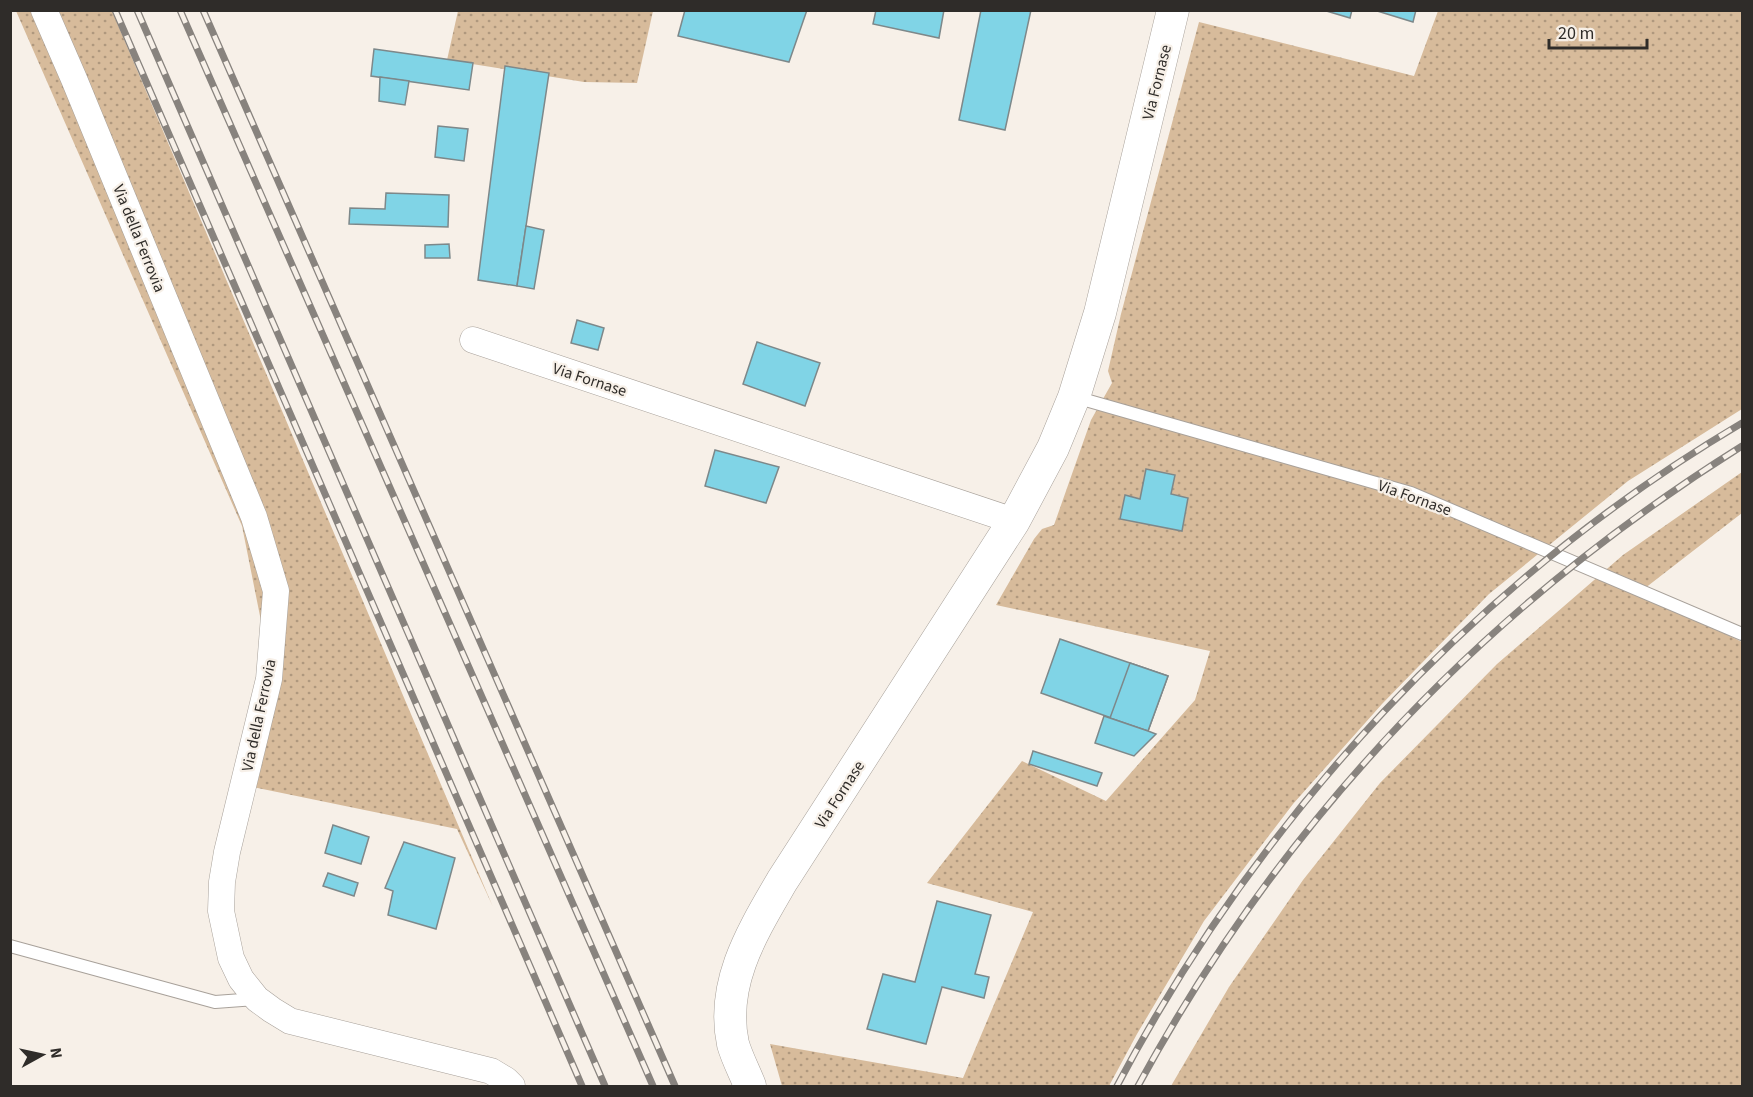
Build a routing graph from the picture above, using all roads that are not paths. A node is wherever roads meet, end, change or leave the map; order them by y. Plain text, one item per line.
1 (44, 10) edge
2 (1173, 10) edge
3 (473, 340) dead end
4 (1074, 397) junction
5 (1014, 520) junction
6 (1743, 634) edge
7 (10, 946) edge
8 (257, 999) junction
9 (512, 1086) edge
10 (750, 1086) edge

1 - 8 street, Via della Ferrovia
2 - 4 street, Via Fornase
3 - 5 street, Via Fornase
4 - 5 street, Via Fornase
4 - 6 lane, Via Fornase
5 - 10 street, Via Fornase
7 - 8 lane
8 - 9 street, Via della Ferrovia

